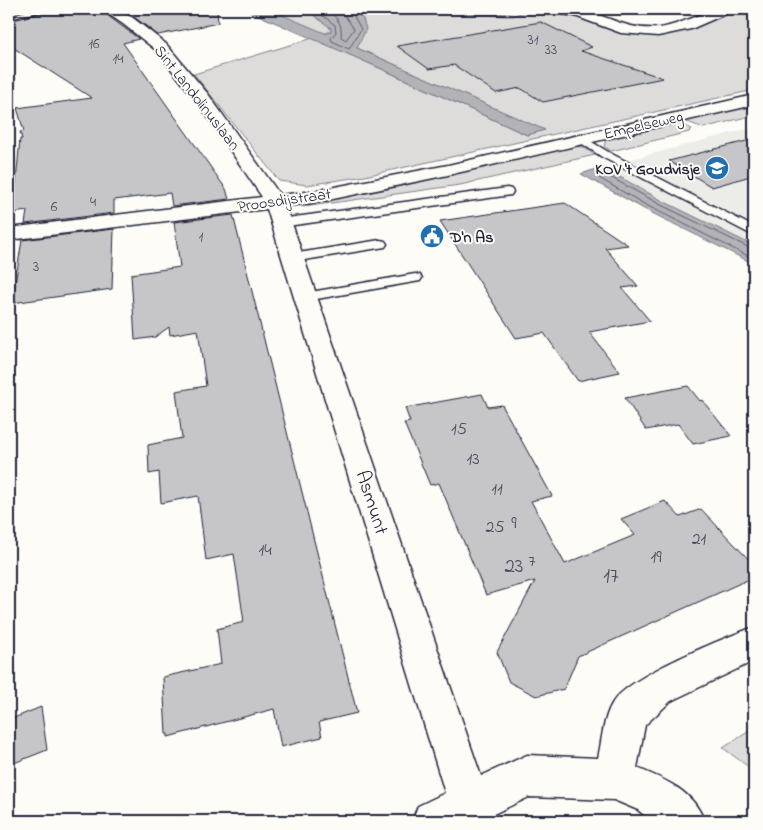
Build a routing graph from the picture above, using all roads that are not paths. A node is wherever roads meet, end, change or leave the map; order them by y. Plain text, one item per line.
1 (46, 9) edge
2 (107, 9) edge
3 (553, 9) edge
4 (726, 9) edge
5 (9, 17) edge
6 (754, 98) edge
7 (582, 139) junction
8 (555, 145) joint
9 (507, 192) dead end
10 (277, 212) junction
11 (754, 232) edge
12 (9, 234) edge
13 (380, 244) dead end
14 (292, 258) junction
15 (416, 278) dead end
16 (305, 297) junction
17 (754, 643) edge
18 (614, 780) junction
19 (469, 803) junction
20 (433, 821) edge
21 (683, 821) edge

1 - 5 lane
2 - 10 street, Sint Landolinuslaan
3 - 4 street
6 - 7 street, Empelseweg
7 - 8 street, Empelseweg
7 - 11 lane
8 - 10 street, Proosdijstraat
9 - 10 lane
10 - 12 street, Proosdijstraat
10 - 14 street, Asmunt
13 - 14 lane
14 - 16 street, Asmunt
15 - 16 lane
16 - 19 street, Asmunt
17 - 18 street
18 - 19 street
18 - 21 street
19 - 20 street

